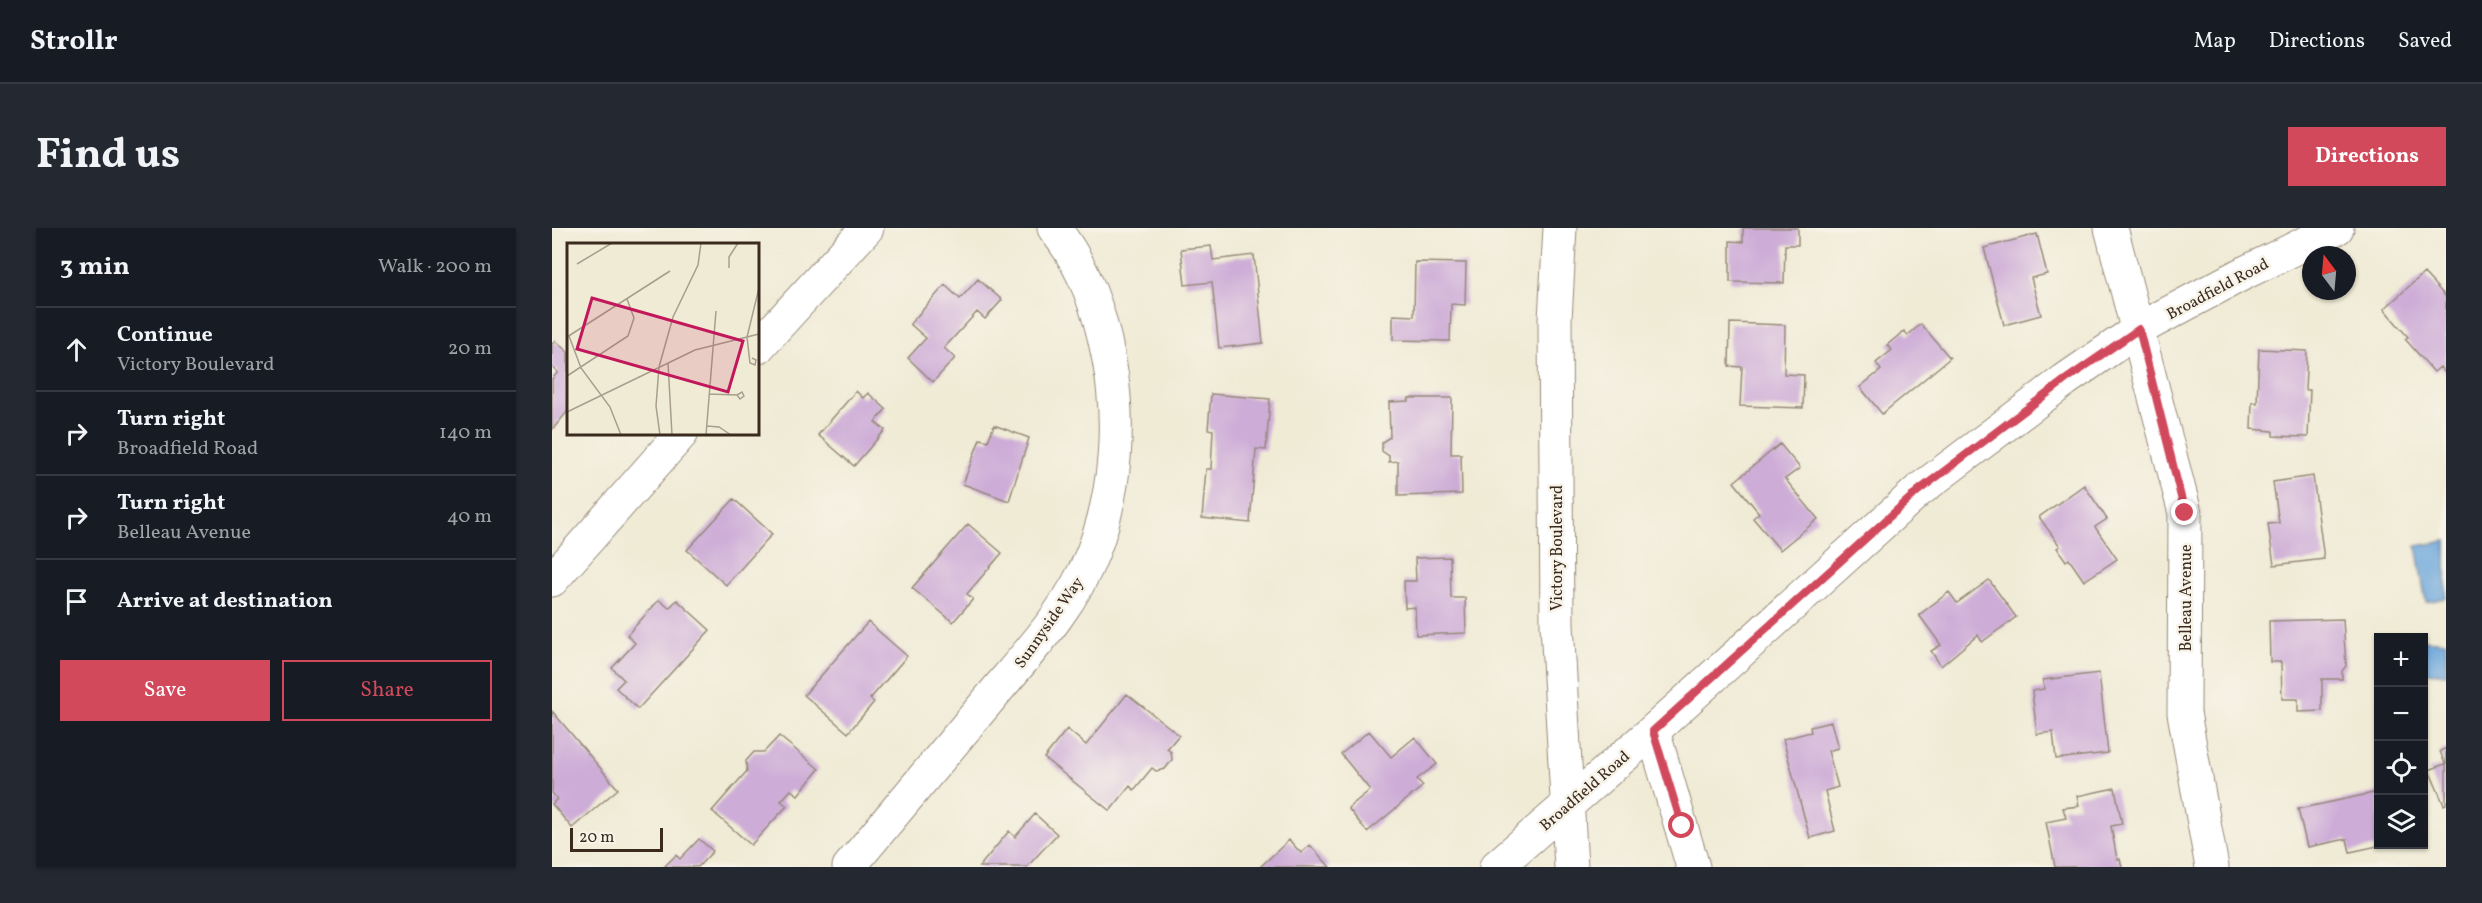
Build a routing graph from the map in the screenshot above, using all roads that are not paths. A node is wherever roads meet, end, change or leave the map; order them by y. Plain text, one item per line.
1 (867, 228) edge
2 (1054, 228) edge
3 (1560, 228) edge
4 (2111, 228) edge
5 (2337, 228) edge
6 (2139, 329) junction
7 (759, 346) edge
8 (680, 435) edge
9 (552, 580) edge
10 (1653, 731) junction
11 (1565, 806) junction
12 (849, 867) edge
13 (1496, 867) edge
14 (1571, 867) edge
15 (1693, 867) edge
16 (2212, 867) edge

1 - 7 street
2 - 12 street, Sunnyside Way
3 - 11 street, Victory Boulevard
4 - 6 street, Belleau Avenue
5 - 6 street, Broadfield Road
6 - 10 street, Broadfield Road
6 - 16 street, Belleau Avenue
8 - 9 street
10 - 11 street, Broadfield Road
10 - 15 street
11 - 13 street, Broadfield Road
11 - 14 street, Victory Boulevard

